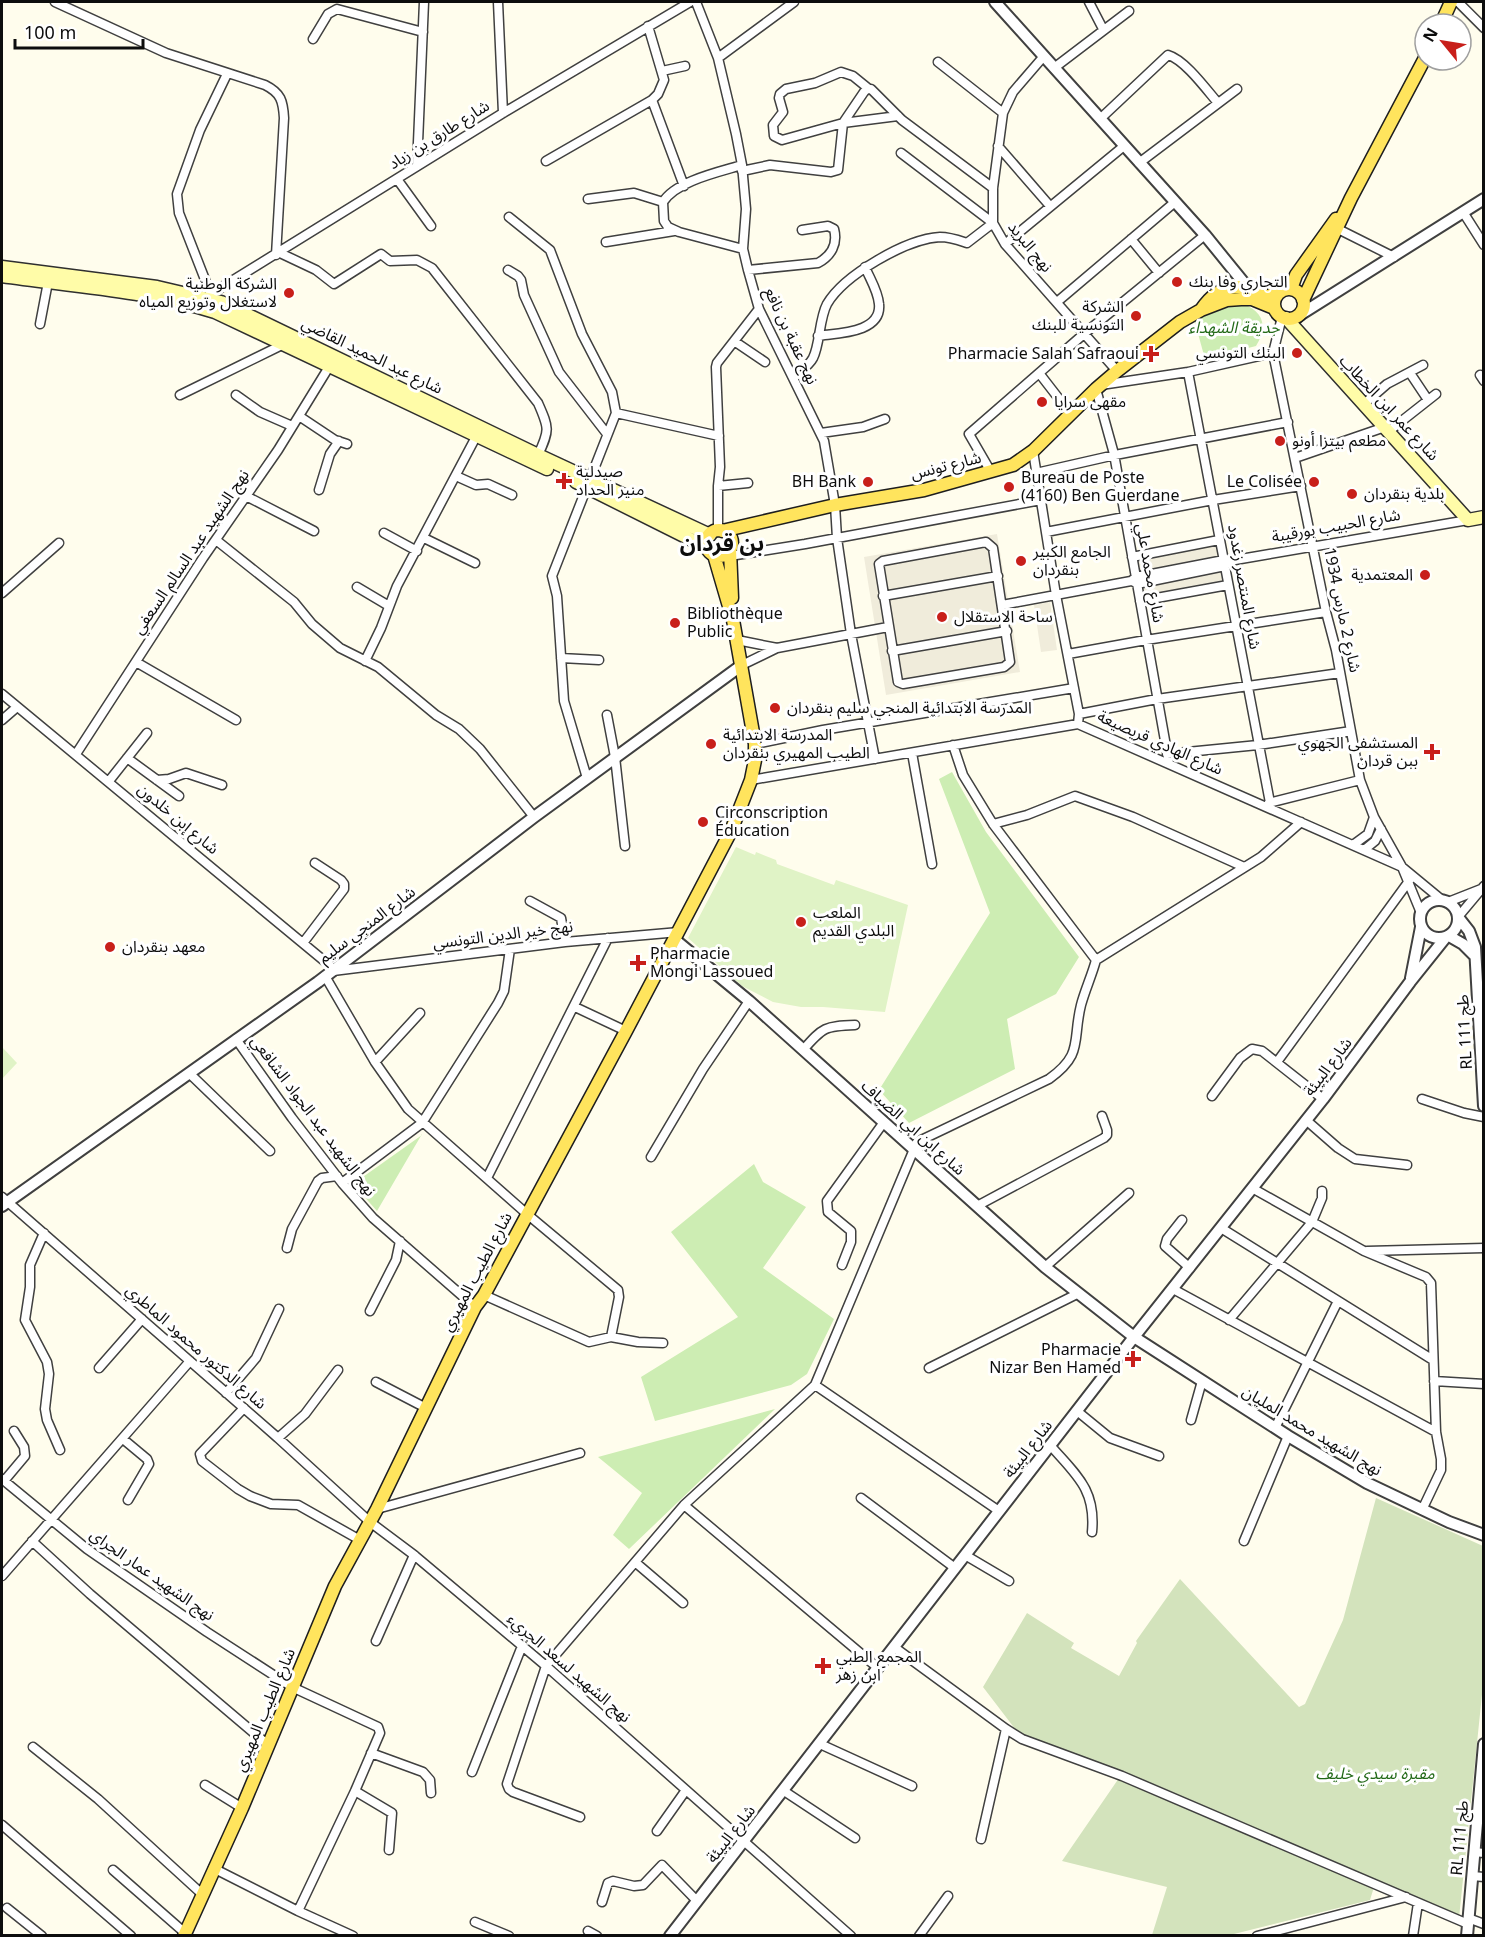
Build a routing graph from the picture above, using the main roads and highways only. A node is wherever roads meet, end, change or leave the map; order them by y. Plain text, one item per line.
1 (1418, 72) edge
2 (1351, 198) junction
3 (2, 267) edge
4 (2, 276) edge
5 (1291, 289) junction
6 (206, 300) junction
7 (1303, 300) junction
8 (1201, 310) junction
9 (1283, 311) junction
10 (332, 361) junction
11 (479, 431) junction
12 (588, 483) junction
13 (1484, 517) edge
14 (1468, 520) joint
15 (723, 540) junction
16 (711, 552) junction
17 (733, 620) junction
18 (184, 1934) edge

1 - 2 main road
2 - 5 main road
2 - 7 main road
3 - 6 main road, شارع عبد الحميد القاضي
4 - 6 main road, شارع عبد الحميد القاضي
5 - 7 main road
5 - 9 main road
6 - 10 main road, شارع عبد الحميد القاضي
6 - 10 main road, شارع عبد الحميد القاضي
7 - 9 main road
8 - 9 main road
8 - 9 main road
8 - 15 main road, شارع تونس
9 - 14 main road, شارع عمر ابن الخطاب
10 - 11 main road, شارع عبد الحميد القاضي
11 - 12 main road, شارع عبد الحميد القاضي
11 - 12 main road, شارع عبد الحميد القاضي
12 - 15 main road, شارع عبد الحميد القاضي
12 - 16 main road, شارع عبد الحميد القاضي
13 - 14 main road, شارع الحبيب بورقيبة
15 - 16 main road
15 - 16 main road, شارع تونس
15 - 17 main road
16 - 17 main road
17 - 18 main road, شارع الطيب المهيري

